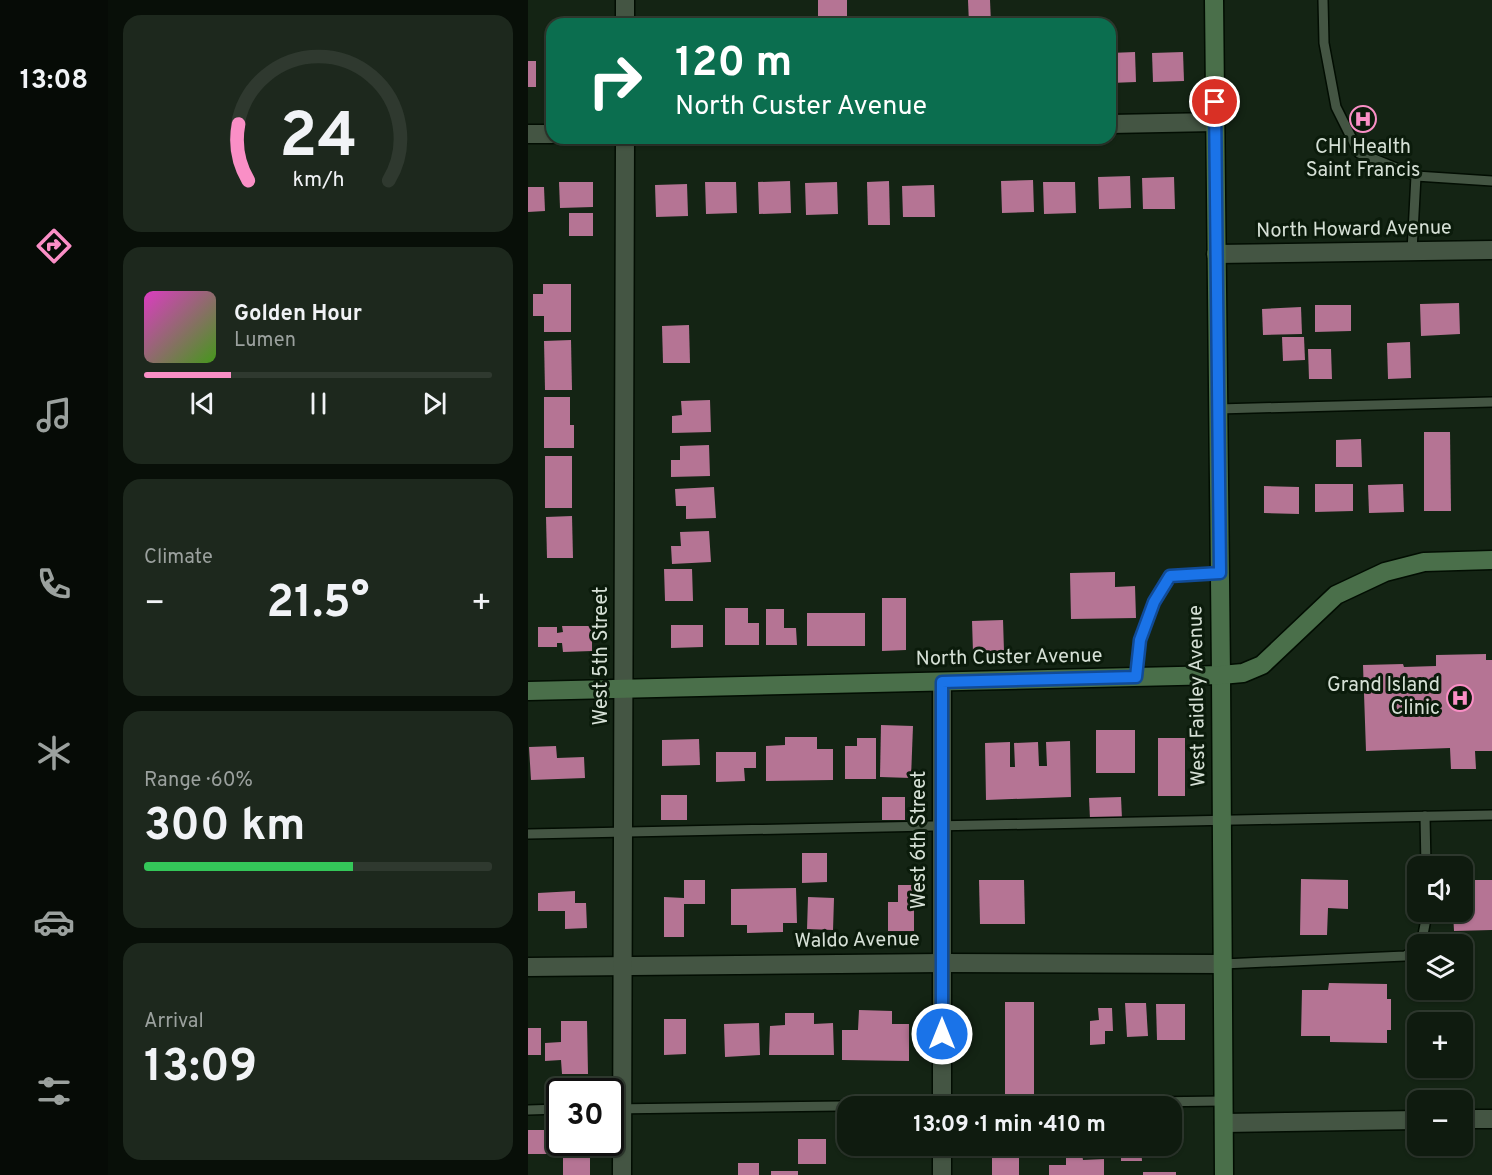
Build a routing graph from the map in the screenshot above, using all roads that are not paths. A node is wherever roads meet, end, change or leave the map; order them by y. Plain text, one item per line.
1 (625, 0) edge
2 (1214, 0) edge
3 (1323, 0) edge
4 (625, 18) edge
5 (1215, 122) junction
6 (1116, 124) edge
7 (528, 134) edge
8 (546, 134) edge
9 (625, 144) edge
10 (1416, 176) junction
11 (1492, 181) edge
12 (1492, 250) edge
13 (1412, 251) junction
14 (1216, 254) junction
15 (1492, 402) edge
16 (1218, 408) junction
17 (1492, 560) edge
18 (1220, 573) junction
19 (1221, 675) junction
20 (1136, 677) junction
21 (942, 682) junction
22 (624, 688) junction
23 (528, 691) edge
24 (1492, 815) edge
25 (1425, 816) junction
26 (1222, 820) junction
27 (942, 826) junction
28 (624, 832) junction
29 (528, 834) edge
30 (1426, 856) edge
31 (1407, 955) edge
32 (942, 963) junction
33 (1223, 964) junction
34 (623, 966) junction
35 (528, 967) edge
36 (618, 1078) edge
37 (942, 1096) edge
38 (1224, 1101) junction
39 (1182, 1102) edge
40 (837, 1107) edge
41 (546, 1109) edge
42 (624, 1109) edge
43 (528, 1110) edge
44 (1473, 1119) edge
45 (1492, 1119) edge
46 (1407, 1120) edge
47 (1224, 1123) junction
48 (621, 1156) edge
49 (942, 1156) edge
50 (622, 1175) edge
51 (942, 1175) edge
52 (1224, 1175) edge

1 - 4 street
2 - 5 street, West Faidley Avenue
3 - 10 lane
5 - 6 street
5 - 14 street, West Faidley Avenue
7 - 8 street
9 - 22 street, West 5th Street
10 - 11 lane
10 - 13 lane
12 - 13 street, North Howard Avenue
13 - 14 street, North Howard Avenue
14 - 16 street, West Faidley Avenue
15 - 16 lane
16 - 18 street, West Faidley Avenue
17 - 19 street, North Custer Avenue
18 - 19 street, West Faidley Avenue
18 - 20 lane
19 - 20 street, North Custer Avenue
19 - 26 street, West Faidley Avenue
20 - 21 street, North Custer Avenue
21 - 22 street, North Custer Avenue
21 - 27 street, West 6th Street
22 - 23 street, North Custer Avenue
22 - 28 street, West 5th Street
24 - 25 lane
25 - 26 lane
25 - 30 lane
26 - 27 lane
26 - 33 street, West Faidley Avenue
27 - 28 lane
27 - 32 street, West 6th Street
28 - 29 lane
28 - 34 street, West 5th Street
31 - 33 lane
32 - 33 street, Waldo Avenue
32 - 34 street, Waldo Avenue
32 - 37 street, West 6th Street
33 - 38 street, West Faidley Avenue
34 - 35 street, Waldo Avenue
34 - 36 street, West 5th Street
38 - 39 lane
38 - 47 street, West Faidley Avenue
40 - 42 lane
41 - 43 lane
44 - 45 street
46 - 47 street
47 - 52 street, West Faidley Avenue
48 - 50 street, West 5th Street
49 - 51 street

